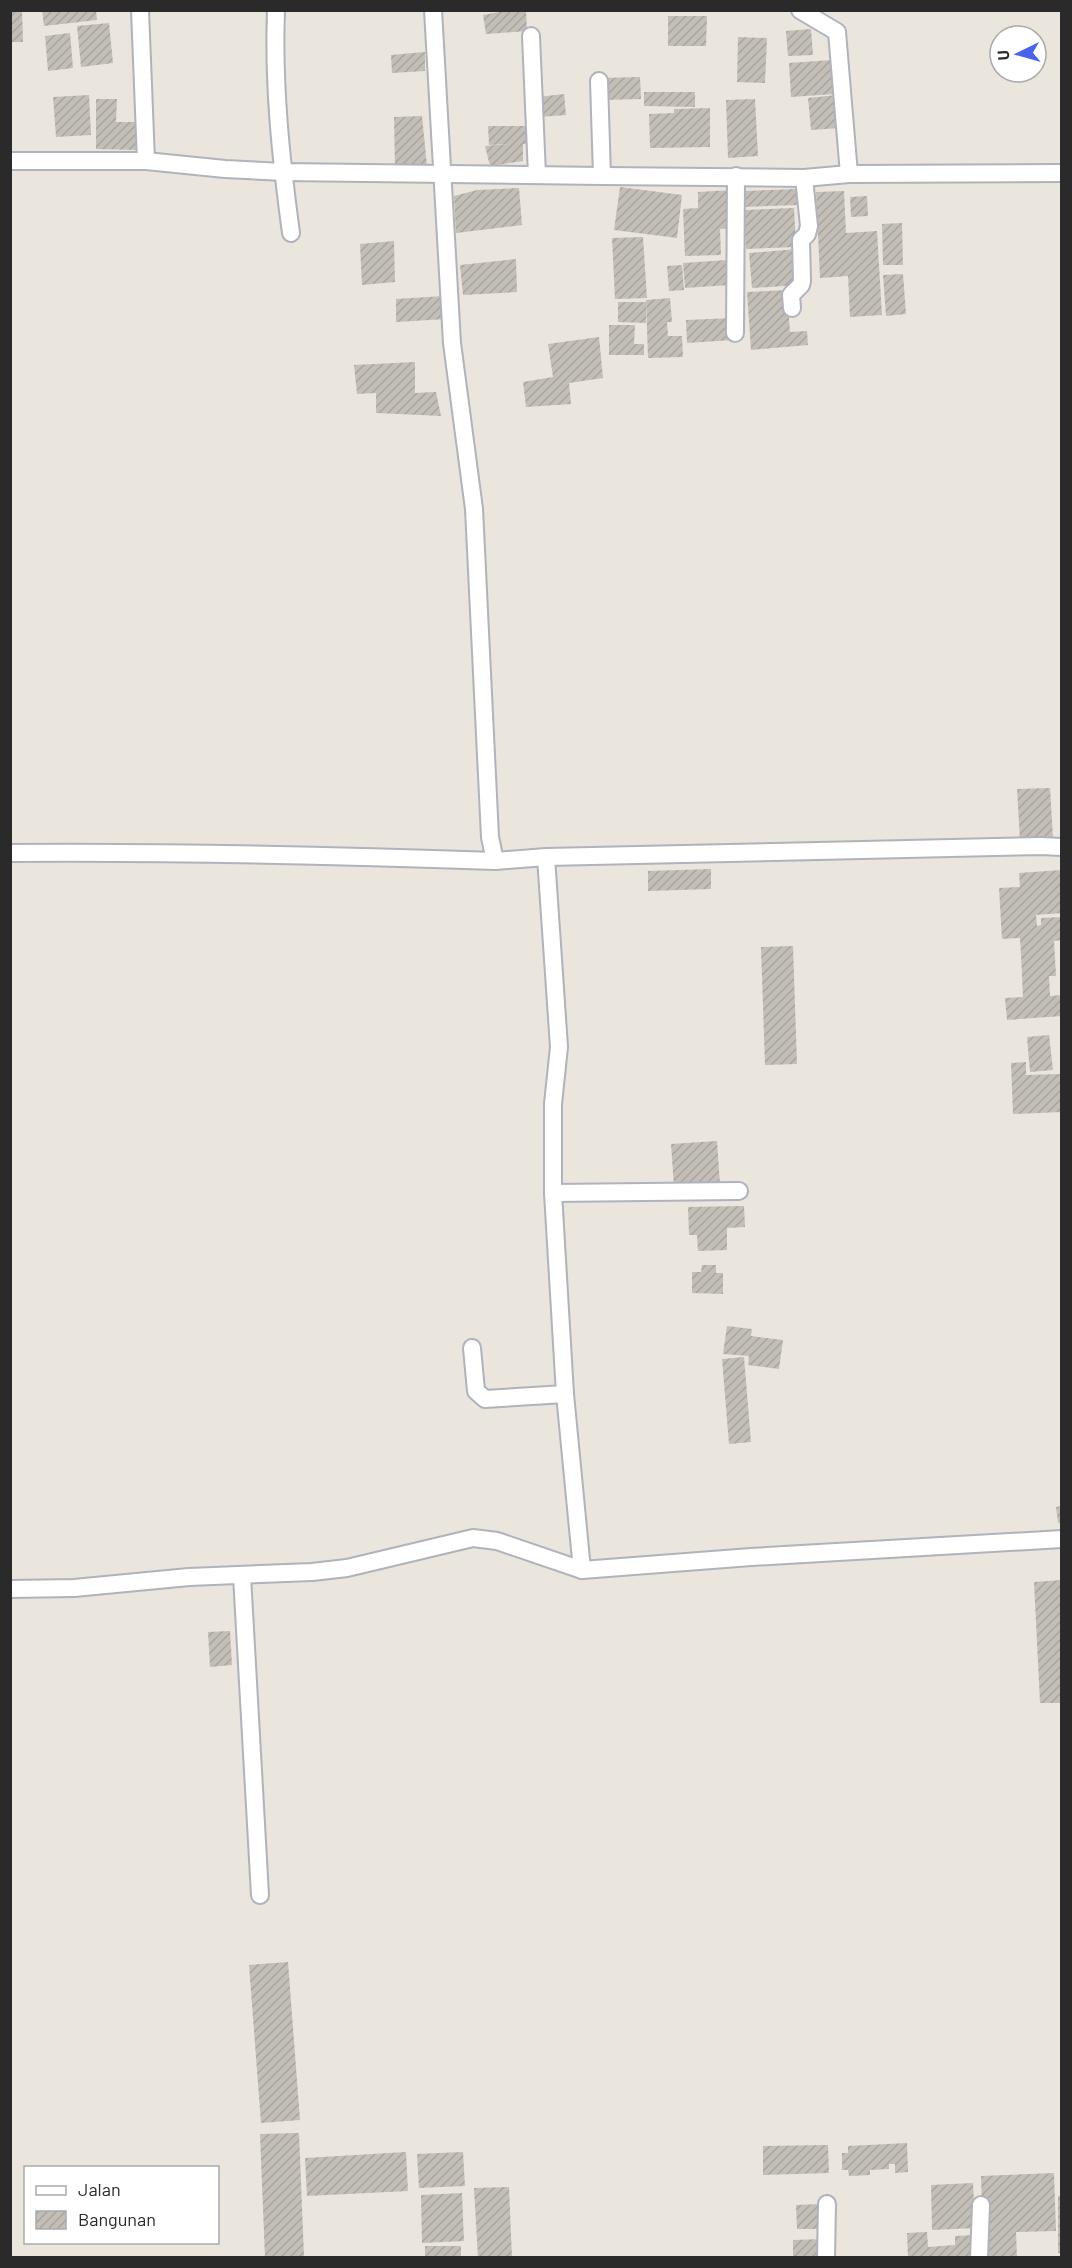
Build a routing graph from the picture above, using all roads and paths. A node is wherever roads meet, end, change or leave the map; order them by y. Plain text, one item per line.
1 (140, 10) edge
2 (276, 10) edge
3 (433, 10) edge
4 (800, 10) edge
5 (531, 36) dead end
6 (599, 81) dead end
7 (10, 161) edge
8 (146, 161) junction
9 (283, 172) junction
10 (443, 173) junction
11 (1062, 173) edge
12 (849, 174) junction
13 (537, 175) junction
14 (602, 176) junction
15 (736, 176) junction
16 (804, 178) junction
17 (291, 233) dead end
18 (792, 308) dead end
19 (735, 333) dead end
20 (1062, 847) edge
21 (10, 853) edge
22 (546, 857) junction
23 (495, 861) junction
24 (739, 1191) dead end
25 (553, 1194) junction
26 (472, 1348) dead end
27 (565, 1394) junction
28 (1062, 1539) edge
29 (582, 1570) junction
30 (242, 1576) junction
31 (10, 1589) edge
32 (260, 1895) dead end
33 (827, 2204) dead end
34 (981, 2205) dead end
35 (826, 2258) edge
36 (979, 2258) edge

1 - 8 street
2 - 9 street
3 - 10 street
4 - 12 street
5 - 13 street
6 - 14 street
7 - 8 street
8 - 9 street
9 - 10 street
9 - 17 street
10 - 13 street
10 - 23 street
11 - 12 street
12 - 16 street
13 - 14 street
14 - 15 street
15 - 16 street
15 - 19 street
16 - 18 street
20 - 22 street
21 - 23 street
22 - 23 street
22 - 25 street
24 - 25 street
25 - 27 street
26 - 27 street
27 - 29 street
28 - 29 street
29 - 30 street
30 - 31 street
30 - 32 street
33 - 35 street
34 - 36 street

